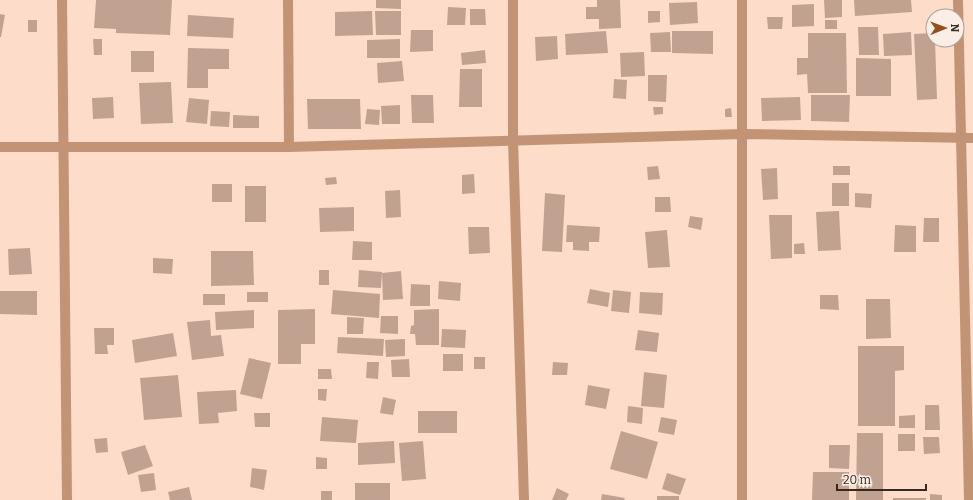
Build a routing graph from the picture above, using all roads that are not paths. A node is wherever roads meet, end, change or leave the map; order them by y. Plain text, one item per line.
1 (62, 0) edge
2 (288, 0) edge
3 (513, 0) edge
4 (742, 0) edge
5 (958, 0) edge
6 (743, 134) junction
7 (973, 138) edge
8 (961, 139) junction
9 (513, 140) junction
10 (64, 146) junction
11 (0, 147) edge
12 (289, 147) junction
13 (67, 500) edge
14 (524, 500) edge
15 (742, 500) edge
16 (969, 500) edge

1 - 10 street
2 - 12 street
3 - 9 street
4 - 6 street
5 - 8 street
6 - 8 street
6 - 9 street
6 - 15 street
7 - 8 street
8 - 16 street
9 - 12 street
9 - 14 street
10 - 11 street
10 - 12 street
10 - 13 street

